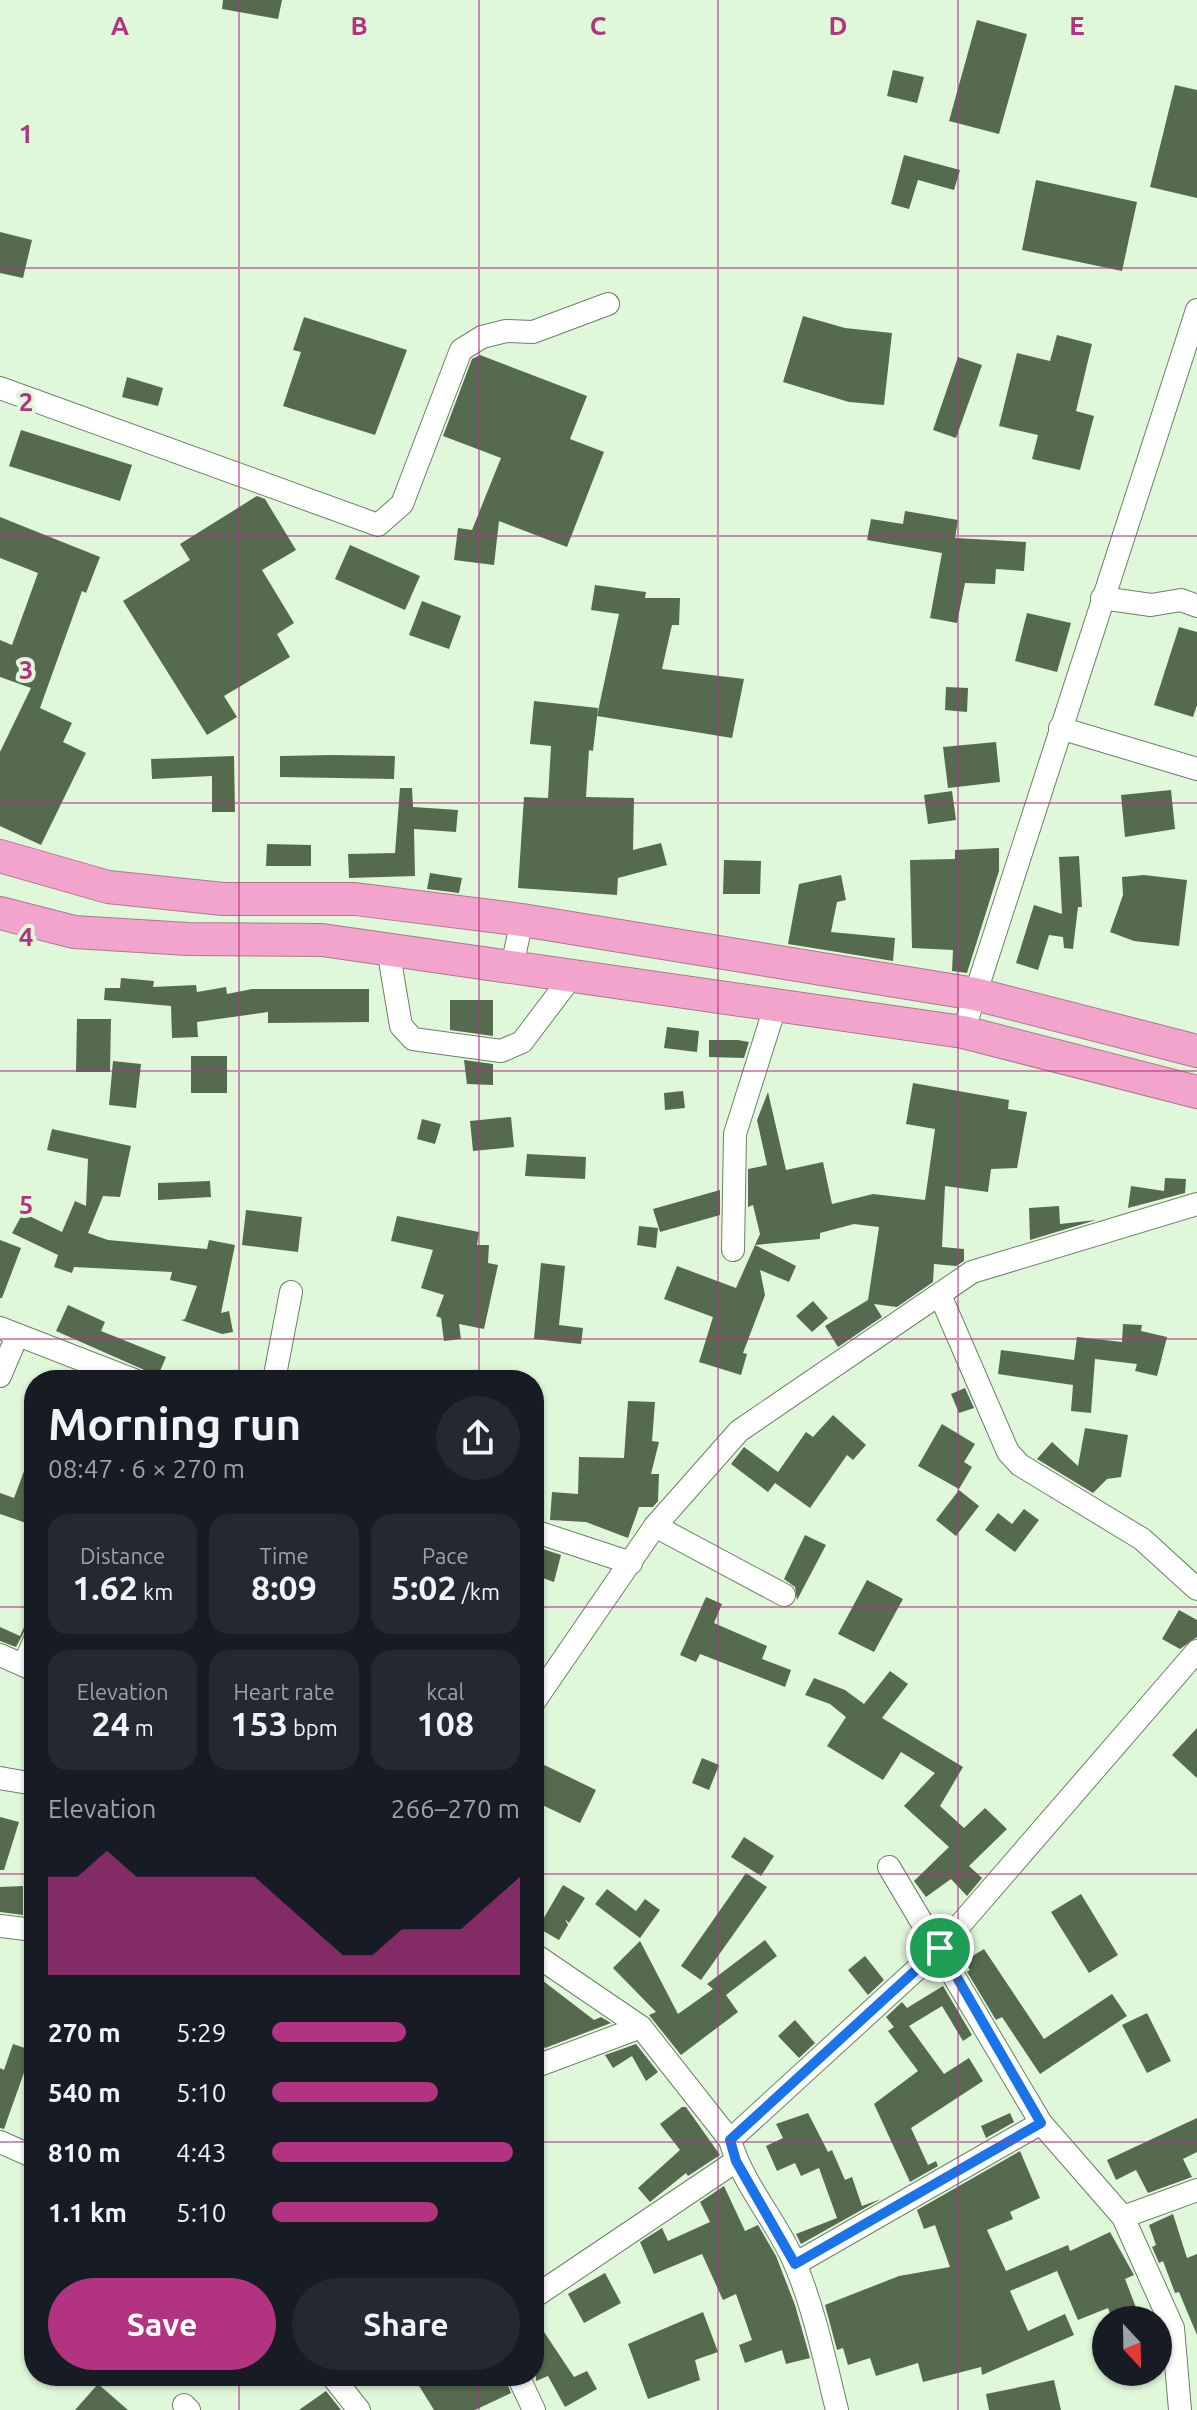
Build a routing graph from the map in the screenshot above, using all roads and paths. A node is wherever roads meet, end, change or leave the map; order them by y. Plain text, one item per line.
1 (608, 304) dead end
2 (1195, 321) edge
3 (0, 388) edge
4 (1102, 598) junction
5 (1197, 606) edge
6 (1060, 728) junction
7 (1197, 769) edge
8 (0, 856) edge
9 (0, 913) edge
10 (522, 920) junction
11 (388, 949) junction
12 (512, 966) junction
13 (572, 976) junction
14 (975, 994) junction
15 (775, 1007) junction
16 (963, 1032) junction
17 (1197, 1051) edge
18 (1197, 1092) edge
19 (1197, 1204) edge
20 (733, 1250) dead end
21 (291, 1292) dead end
22 (940, 1295) junction
23 (9, 1332) edge
24 (108, 1370) edge
25 (276, 1370) edge
26 (0, 1376) edge
27 (655, 1526) junction
28 (544, 1534) edge
29 (631, 1563) junction
30 (1197, 1589) edge
31 (784, 1595) dead end
32 (1197, 1651) edge
33 (0, 1655) edge
34 (24, 1666) edge
35 (544, 1688) edge
36 (0, 1778) edge
37 (24, 1782) edge
38 (889, 1867) dead end
39 (0, 1926) edge
40 (24, 1929) edge
41 (940, 1948) junction
42 (544, 1961) edge
43 (641, 2027) junction
44 (544, 2063) edge
45 (1041, 2123) junction
46 (0, 2142) edge
47 (733, 2150) junction
48 (24, 2153) edge
49 (1197, 2190) edge
50 (1123, 2217) junction
51 (795, 2264) junction
52 (544, 2290) edge
53 (340, 2386) edge
54 (523, 2386) edge
55 (359, 2410) edge
56 (534, 2410) edge
57 (837, 2410) edge
58 (1180, 2410) edge

1 - 3 street
2 - 4 street
4 - 5 street
4 - 6 street
6 - 7 street
6 - 14 street
8 - 10 highway
9 - 11 highway
10 - 12 street
10 - 14 highway
11 - 12 highway
11 - 13 street
12 - 13 highway
13 - 15 highway
14 - 16 street
14 - 17 highway
15 - 16 highway
15 - 20 street
16 - 18 highway
19 - 22 street
21 - 25 street
22 - 27 street
22 - 30 street
23 - 24 street
23 - 26 street
27 - 29 street
27 - 31 street
28 - 29 street
29 - 35 street
32 - 41 street
33 - 34 street
36 - 37 street
38 - 41 street
39 - 40 street
41 - 45 street
41 - 47 street
42 - 43 street
43 - 44 street
43 - 47 street
45 - 50 street
45 - 51 street
46 - 48 street
47 - 51 street
47 - 52 street
49 - 50 street
50 - 58 street
51 - 57 street
53 - 55 street
54 - 56 street

